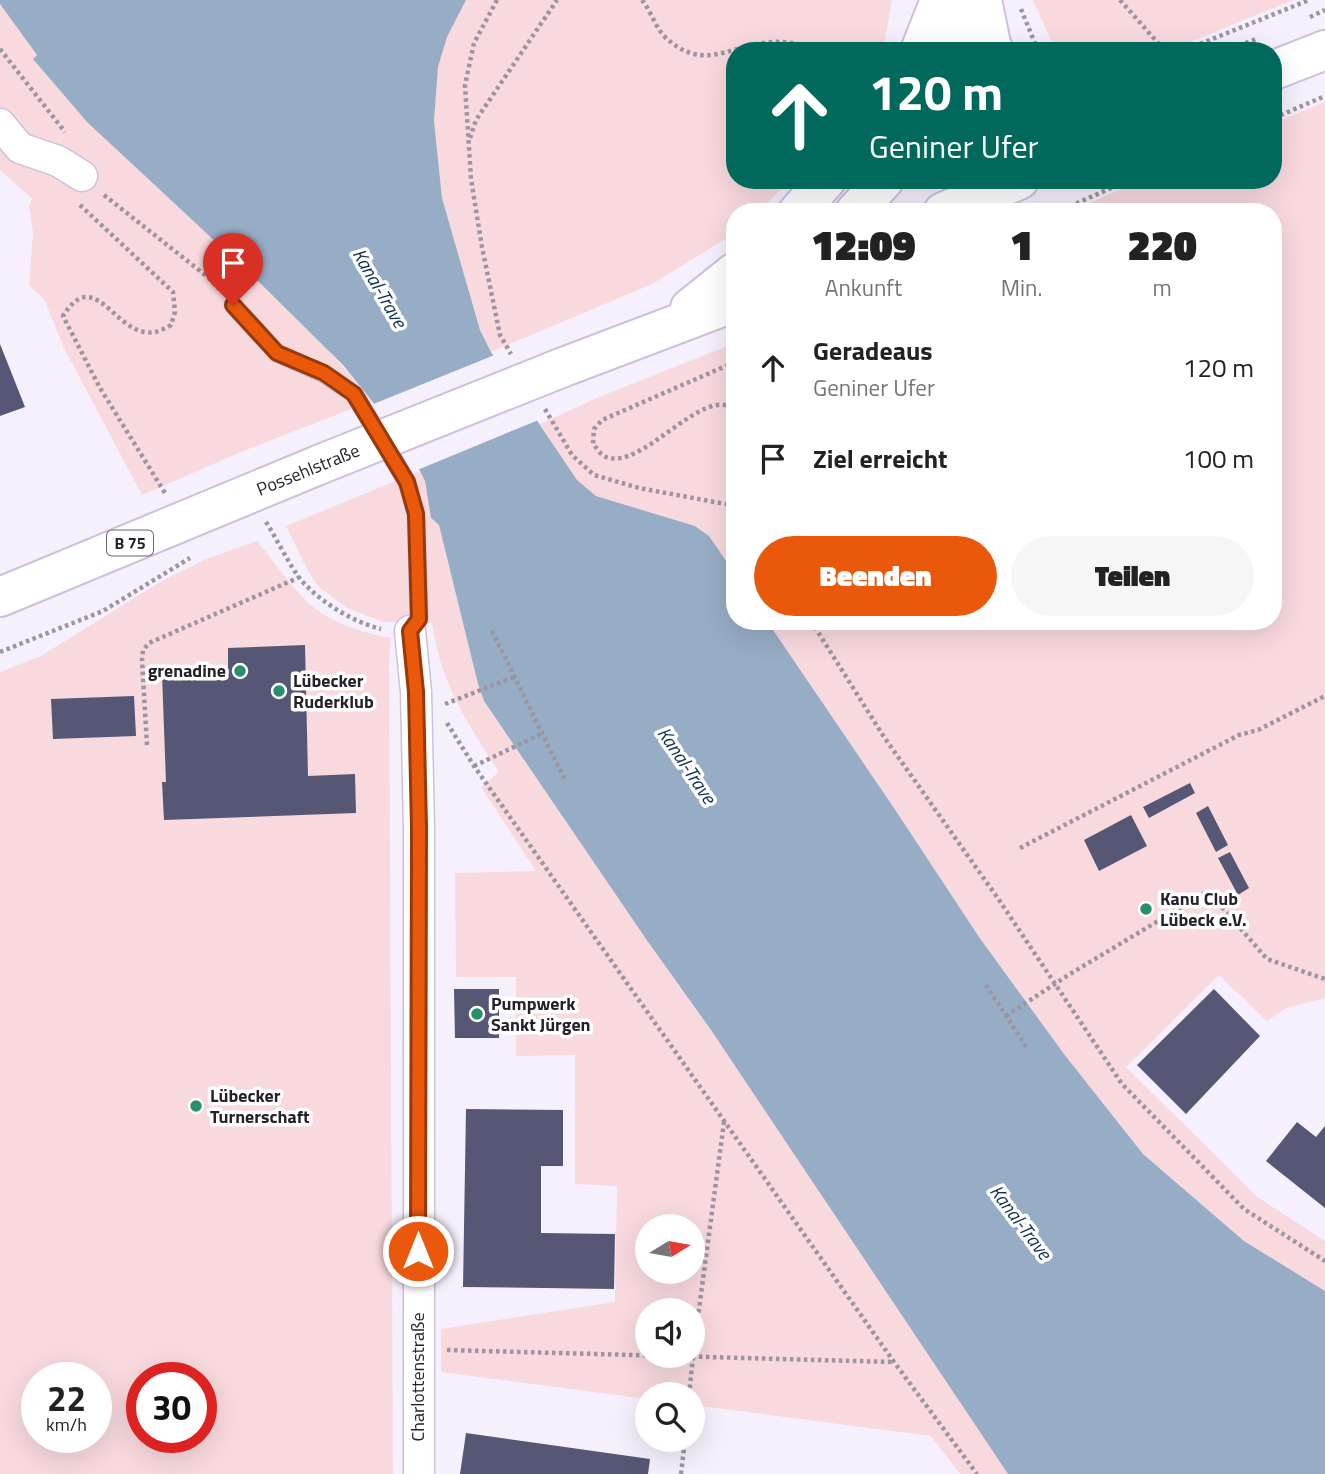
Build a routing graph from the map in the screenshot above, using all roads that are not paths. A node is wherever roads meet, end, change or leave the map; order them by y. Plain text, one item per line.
1 (940, 0) edge
2 (976, 0) edge
3 (982, 0) edge
4 (924, 42) edge
5 (964, 42) edge
6 (991, 42) edge
7 (1325, 50) edge
8 (1282, 68) edge
9 (0, 124) edge
10 (83, 187) road end
11 (818, 189) edge
12 (876, 189) edge
13 (998, 189) edge
14 (806, 203) edge
15 (863, 203) edge
16 (964, 203) edge
17 (726, 279) edge
18 (233, 305) dead end
19 (726, 305) edge
20 (664, 328) junction
21 (0, 597) edge
22 (410, 631) joint
23 (419, 1474) edge

1 - 4 main road
2 - 5 main road
3 - 6 main road
7 - 8 main road
9 - 10 street
11 - 14 main road
12 - 15 main road
13 - 16 main road
17 - 20 main road, B 75
18 - 22 lane
19 - 20 main road, Possehlstraße / B 75
20 - 21 main road, Possehlstraße / B 75, bridge
22 - 23 street, Charlottenstraße

